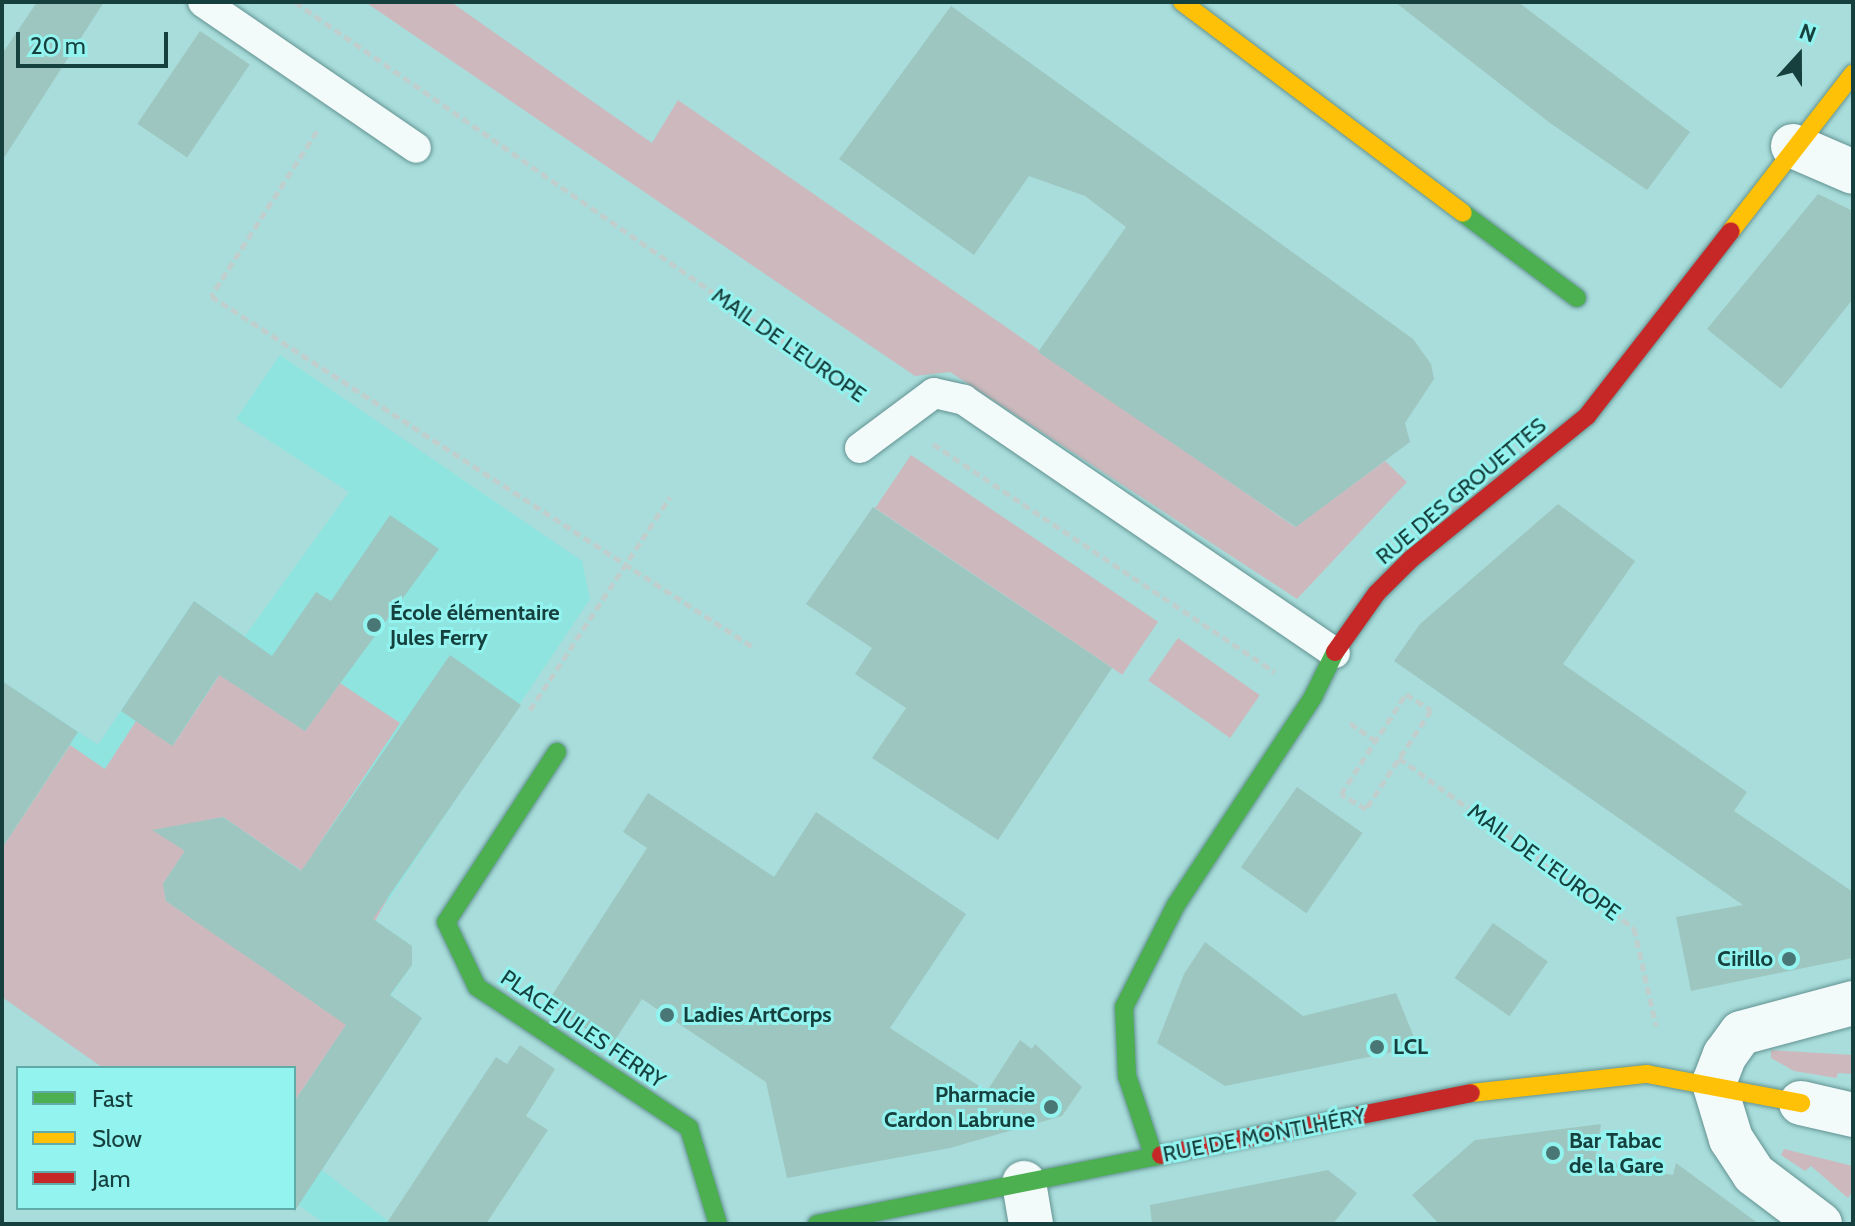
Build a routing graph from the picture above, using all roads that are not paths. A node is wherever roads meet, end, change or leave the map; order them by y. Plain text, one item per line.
1 (203, 2) edge
2 (1182, 2) edge
3 (1853, 74) edge
4 (1793, 146) junction
5 (416, 148) dead end
6 (1853, 172) edge
7 (1577, 298) dead end
8 (860, 448) dead end
9 (1335, 653) junction
10 (557, 752) road end
11 (1853, 1003) edge
12 (1714, 1083) junction
13 (1801, 1103) joint
14 (1853, 1115) edge
15 (1154, 1157) junction
16 (1027, 1204) edge
17 (718, 1224) edge
18 (817, 1224) edge
19 (1820, 1224) edge

1 - 5 lane
2 - 7 street
3 - 4 street, RUE DES GROUETTES
4 - 6 street
4 - 9 street, RUE DES GROUETTES
8 - 9 lane
9 - 15 street, RUE DES GROUETTES
10 - 17 street, PLACE JULES FERRY
11 - 12 street
12 - 13 street, RUE DE MONTLHÉRY
12 - 15 street, RUE DE MONTLHÉRY
12 - 19 street
13 - 14 street, RUE DE MONTLHÉRY
15 - 16 street, RUE DE MONTLHÉRY
16 - 18 street, RUE DE MONTLHÉRY

